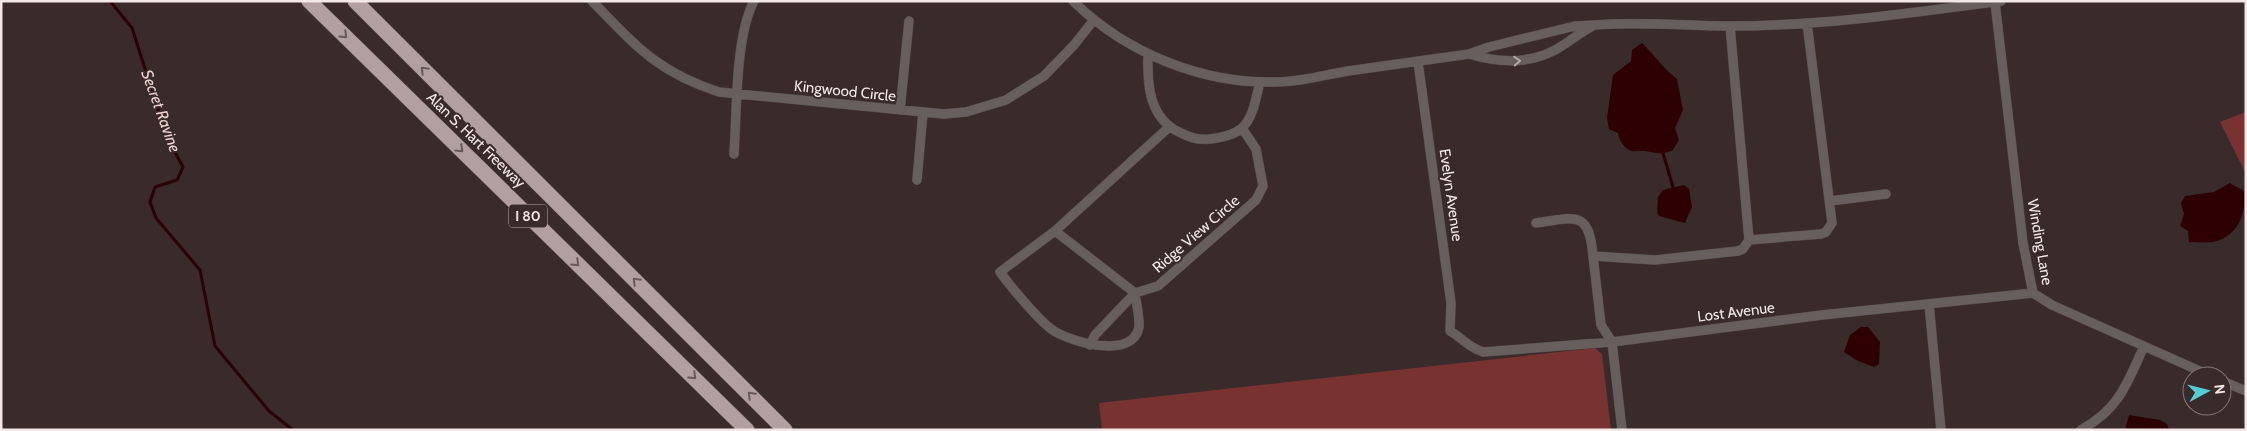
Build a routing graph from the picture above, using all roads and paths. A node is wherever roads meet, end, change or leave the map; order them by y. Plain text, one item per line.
1 (310, 1) edge
2 (355, 1) edge
3 (592, 1) edge
4 (754, 1) edge
5 (1073, 1) edge
6 (1998, 2) edge
7 (1093, 21) junction
8 (909, 22) dead end
9 (1807, 23) junction
10 (1594, 25) junction
11 (1730, 26) junction
12 (1148, 54) junction
13 (1469, 54) junction
14 (1418, 62) junction
15 (1260, 82) junction
16 (738, 94) junction
17 (900, 110) junction
18 (923, 112) junction
19 (1168, 128) junction
20 (1242, 128) junction
21 (734, 154) dead end
22 (917, 180) dead end
23 (1886, 194) dead end
24 (1830, 201) junction
25 (1536, 223) dead end
26 (1055, 231) junction
27 (1749, 240) junction
28 (1593, 256) junction
29 (1135, 293) junction
30 (2033, 293) junction
31 (1929, 304) junction
32 (1450, 331) joint
33 (1612, 342) junction
34 (1090, 345) junction
35 (2144, 346) junction
36 (2189, 366) edge
37 (2232, 385) edge
38 (2246, 391) edge
39 (747, 430) edge
40 (785, 430) edge
41 (1622, 430) edge
42 (1941, 430) edge
43 (2080, 430) edge

1 -> 39 highway, Alan S. Hart Freeway / I 80
40 -> 2 highway, Alan S. Hart Freeway / I 80
3 - 16 street, Kingwood Circle
4 - 16 street
5 - 7 street
6 - 9 street
6 - 30 street, Winding Lane
7 - 12 street
7 - 18 street, Kingwood Circle
8 - 17 street
9 - 11 street
9 - 24 street
10 - 11 street
10 - 13 street
13 -> 10 street
11 - 27 street
12 - 15 street
12 - 19 street
13 - 14 street
14 - 15 street
14 - 32 street, Evelyn Avenue
15 - 20 street
16 - 17 street, Kingwood Circle
16 - 21 street
17 - 18 street, Kingwood Circle
18 - 22 street
19 - 20 street
19 - 26 street
20 - 29 street, Ridge View Circle
23 - 24 street
24 - 27 street
25 - 28 street
26 - 29 street
26 - 34 street
27 - 28 street
28 - 33 street
29 - 34 street, Ridge View Circle
29 - 34 street
30 - 31 street, Lost Avenue
30 - 35 street, Winding Lane
31 - 33 street, Lost Avenue
31 - 42 street
32 - 33 street, Lost Avenue
33 - 41 street
35 - 36 street, Winding Lane
35 - 43 street
37 - 38 street

